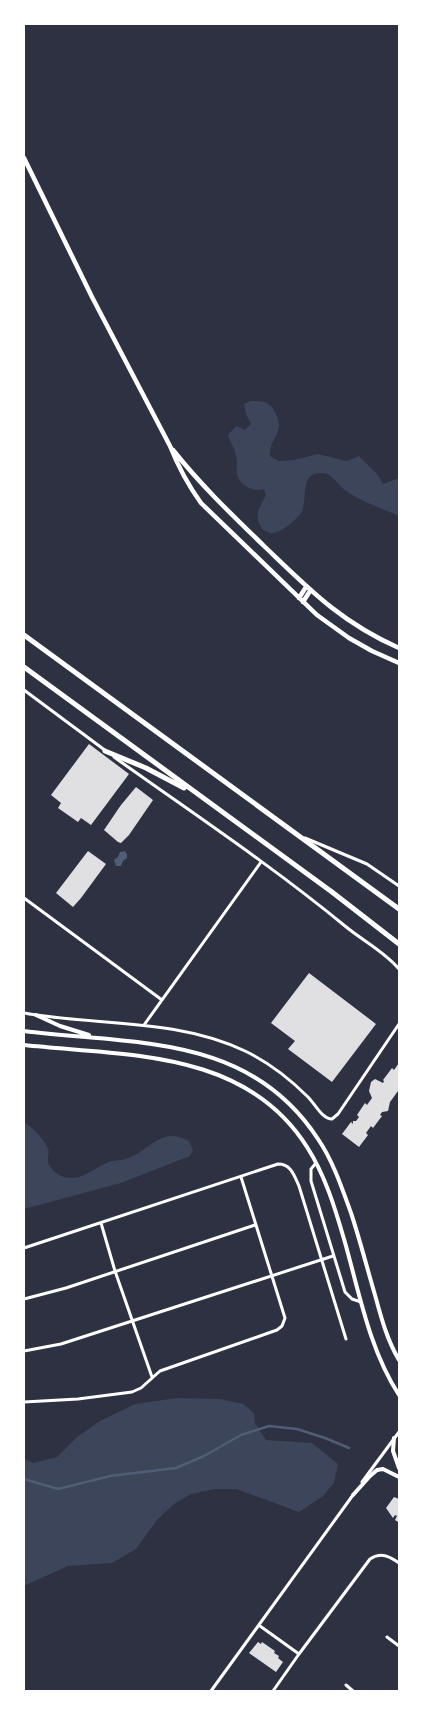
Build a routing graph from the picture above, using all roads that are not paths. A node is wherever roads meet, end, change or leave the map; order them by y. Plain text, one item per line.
1 (24, 158) edge
2 (170, 446) junction
3 (306, 587) junction
4 (310, 591) junction
5 (299, 598) junction
6 (303, 602) junction
7 (24, 635) edge
8 (399, 648) edge
9 (399, 663) edge
10 (24, 667) edge
11 (24, 690) edge
12 (106, 751) junction
13 (202, 797) junction
14 (299, 836) junction
15 (261, 862) junction
16 (399, 886) edge
17 (24, 898) edge
18 (399, 909) edge
19 (399, 944) edge
20 (398, 968) edge
21 (162, 1000) junction
22 (24, 1013) edge
23 (36, 1015) junction
24 (399, 1024) edge
25 (144, 1025) junction
26 (24, 1031) edge
27 (101, 1038) junction
28 (24, 1045) edge
29 (316, 1163) junction
30 (241, 1177) junction
31 (101, 1223) junction
32 (255, 1225) junction
33 (24, 1248) edge
34 (333, 1256) junction
35 (320, 1260) junction
36 (115, 1271) junction
37 (272, 1276) junction
38 (24, 1299) edge
39 (362, 1302) junction
40 (132, 1321) junction
41 (346, 1339) dead end
42 (24, 1351) edge
43 (399, 1360) edge
44 (152, 1377) junction
45 (399, 1395) edge
46 (24, 1402) edge
47 (399, 1432) edge
48 (394, 1438) junction
49 (399, 1468) edge
50 (399, 1477) edge
51 (353, 1495) junction
52 (399, 1563) edge
53 (260, 1626) junction
54 (387, 1637) dead end
55 (399, 1646) edge
56 (299, 1654) junction
57 (346, 1685) dead end
58 (211, 1691) edge
59 (273, 1691) edge
60 (353, 1691) edge

1 - 2 main road
2 - 3 main road
2 - 5 main road
3 - 4 main road
3 - 5 main road
4 - 6 main road
4 - 8 main road
5 - 6 main road
6 - 9 main road
7 - 14 main road
10 - 13 main road
11 - 12 street
12 - 13 main road
12 - 15 street
13 - 19 main road
14 - 16 street
14 - 18 main road
15 - 20 street
15 - 21 street
17 - 21 street
21 - 25 street
22 - 23 street
23 - 25 street
23 - 27 street
24 - 25 street
26 - 27 street
27 - 43 street
28 - 29 street
29 - 34 street
29 - 39 street
30 - 31 street
30 - 32 street
30 - 35 street
31 - 33 street
31 - 36 street
32 - 36 street
32 - 37 street
34 - 35 street
34 - 39 street
35 - 37 street
35 - 41 street
36 - 38 street
36 - 40 street
37 - 40 street
37 - 44 street
39 - 45 street
40 - 42 street
40 - 44 street
44 - 46 street
47 - 48 street
48 - 49 street
48 - 51 street
50 - 51 street
51 - 53 street
52 - 56 street
53 - 56 street
53 - 58 street
54 - 55 street
56 - 59 street
57 - 60 street

